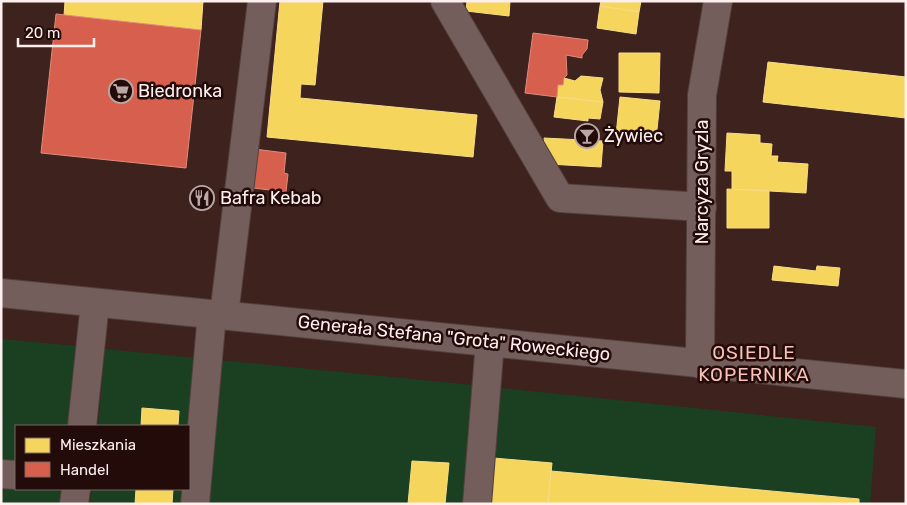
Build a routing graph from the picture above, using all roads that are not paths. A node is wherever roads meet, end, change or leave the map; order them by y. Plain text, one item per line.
1 (262, 1) edge
2 (446, 1) edge
3 (718, 1) edge
4 (702, 207) junction
5 (1, 293) edge
6 (95, 303) junction
7 (218, 315) junction
8 (490, 342) junction
9 (700, 364) junction
10 (906, 384) edge
11 (82, 425) edge
12 (1, 474) edge
13 (15, 475) edge
14 (76, 490) edge
15 (74, 504) edge
16 (195, 504) edge
17 (477, 504) edge

1 - 7 street
2 - 4 street
3 - 4 street, Narcyza Gryzla
4 - 9 street, Narcyza Gryzla
5 - 6 street, Generała Stefana "Grota" Roweckiego
6 - 7 street, Generała Stefana "Grota" Roweckiego
6 - 11 street
7 - 8 street, Generała Stefana "Grota" Roweckiego
7 - 16 street
8 - 9 street, Generała Stefana "Grota" Roweckiego
8 - 17 street
9 - 10 street, Generała Stefana "Grota" Roweckiego
12 - 13 street
14 - 15 street

